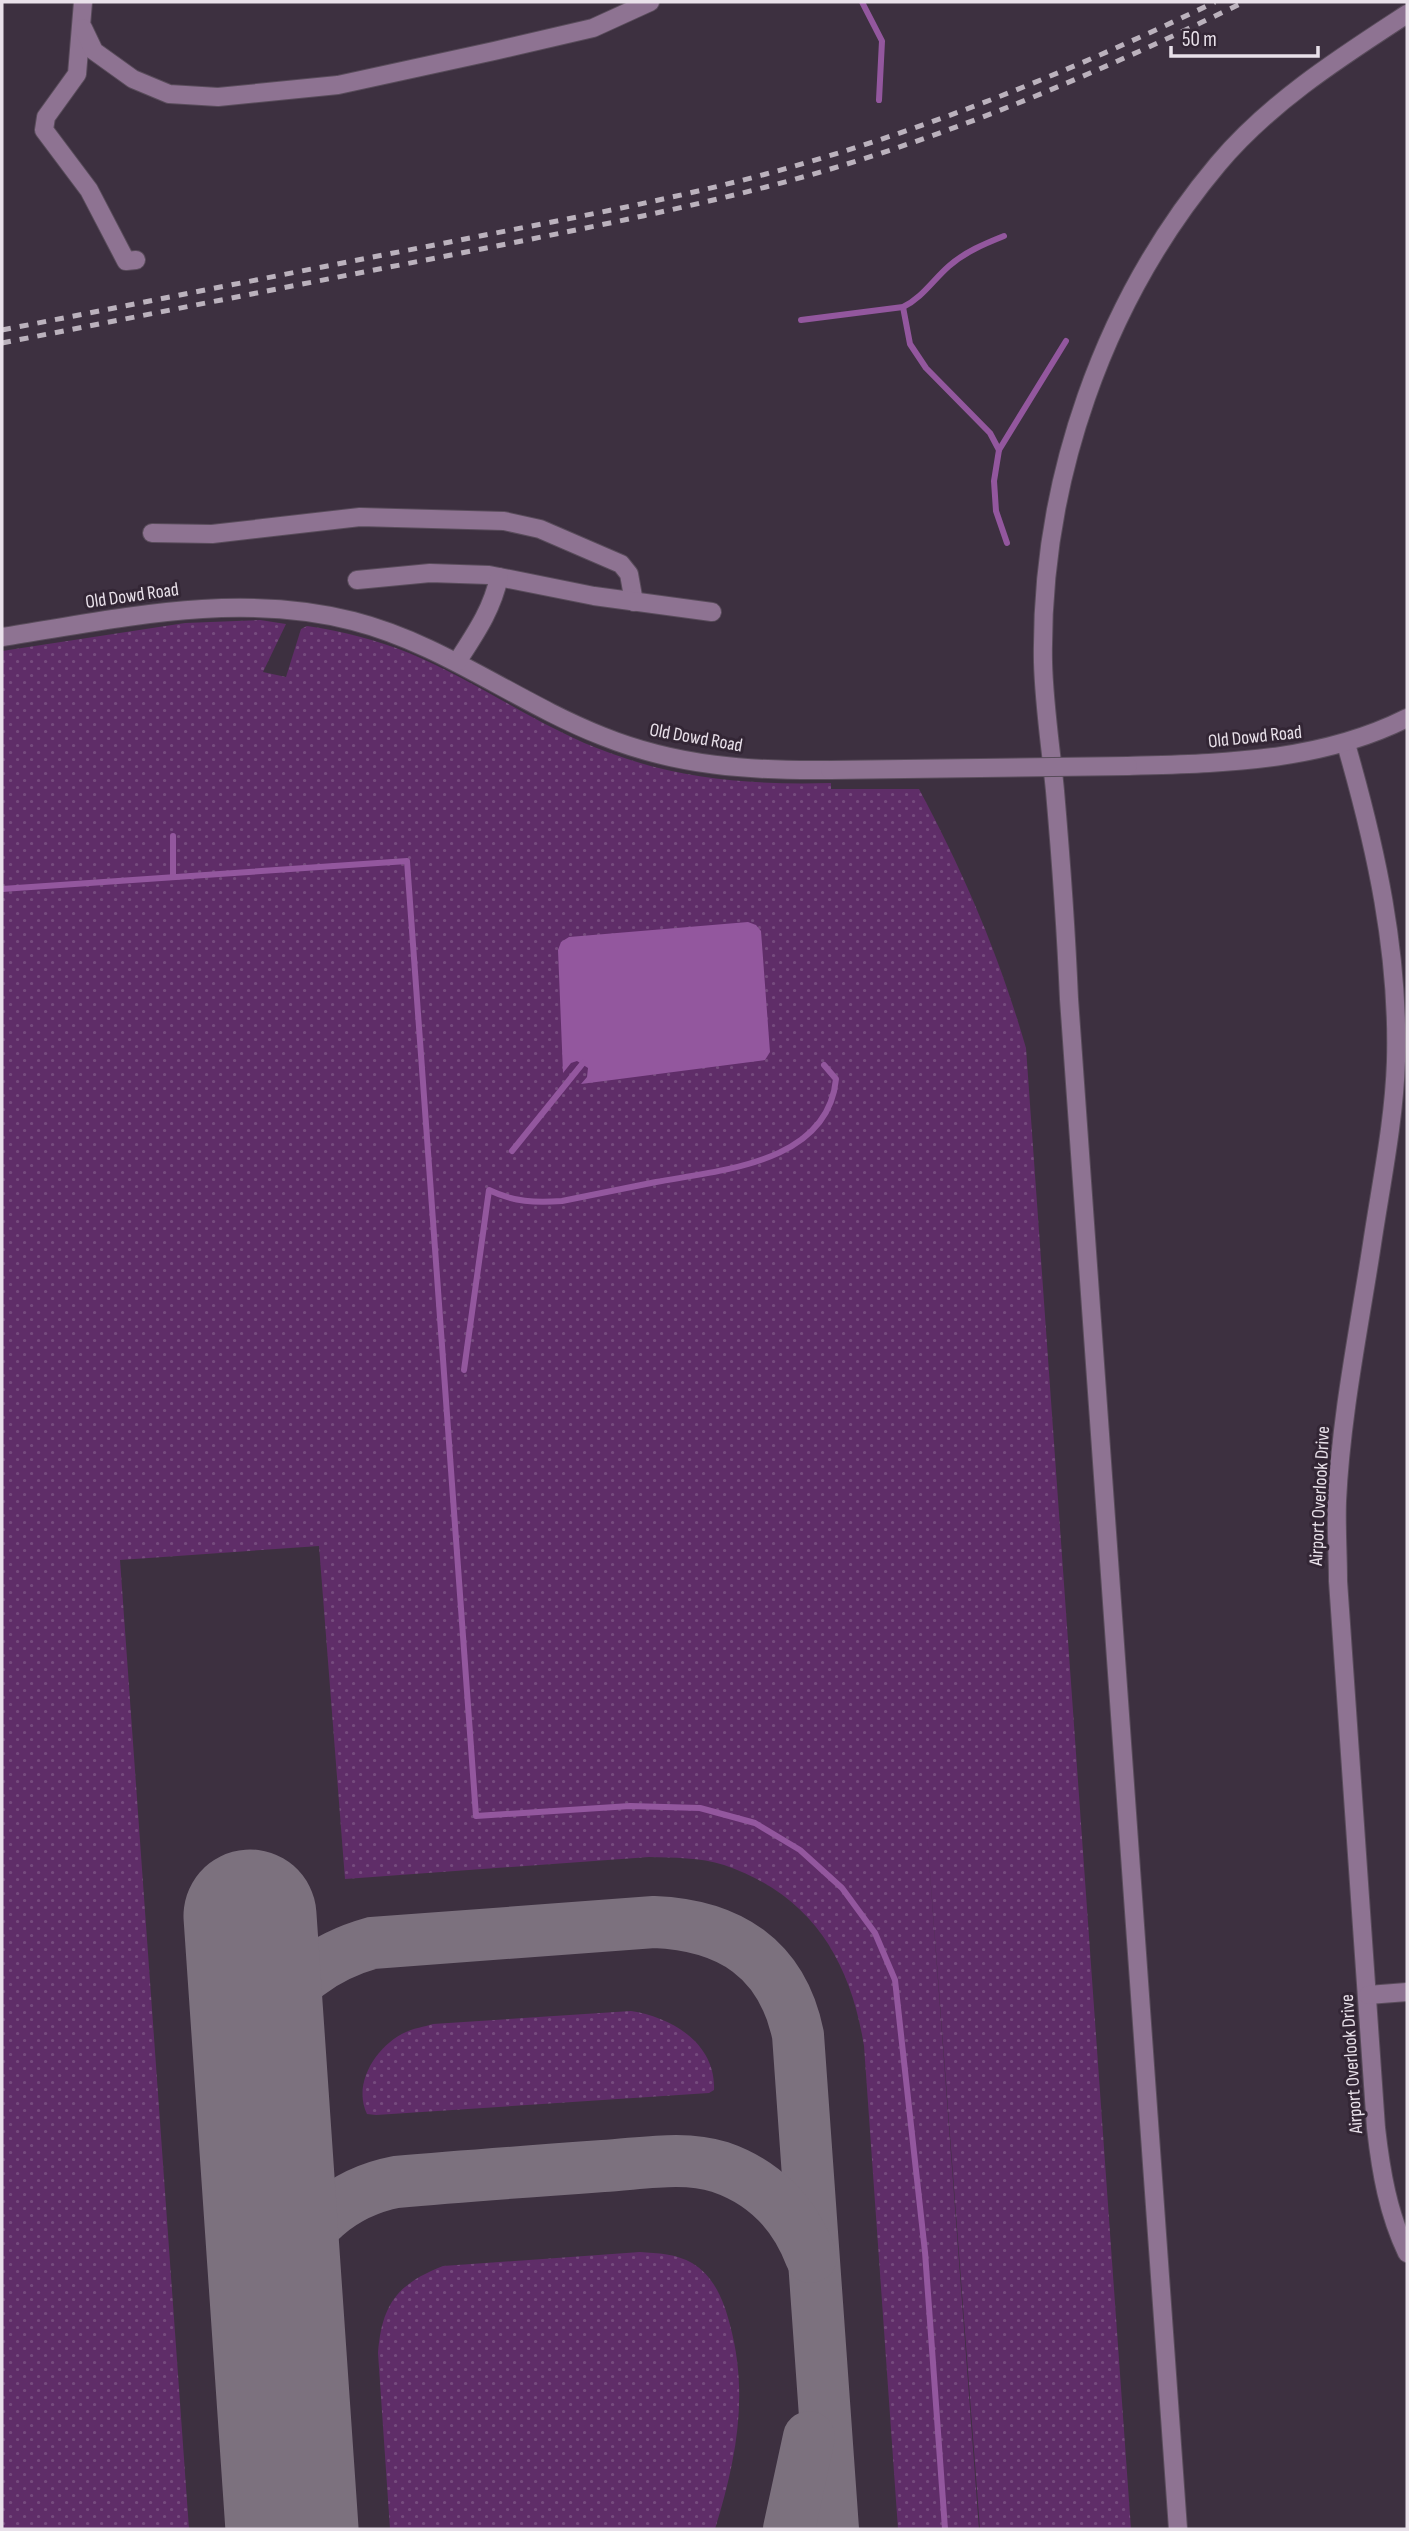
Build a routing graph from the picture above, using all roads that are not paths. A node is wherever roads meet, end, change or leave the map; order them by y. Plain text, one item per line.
1 (83, 2) edge
2 (650, 2) edge
3 (1407, 14) edge
4 (83, 28) junction
5 (136, 260) dead end
6 (152, 533) dead end
7 (499, 577) junction
8 (357, 580) dead end
9 (634, 602) junction
10 (712, 612) dead end
11 (2, 637) edge
12 (457, 662) junction
13 (1407, 719) edge
14 (1346, 744) junction
15 (1401, 1044) edge
16 (1407, 1992) edge
17 (1368, 1995) junction
18 (1407, 2253) edge
19 (1178, 2529) edge

1 - 4 street
2 - 4 street
3 - 19 street
4 - 5 street
6 - 9 street
7 - 8 street
7 - 9 street
7 - 12 street
9 - 10 street
11 - 12 street, Old Dowd Road
12 - 14 street, Old Dowd Road, bridge
13 - 14 street, Old Dowd Road
14 - 15 street, Airport Overlook Drive
15 - 17 street, Airport Overlook Drive
16 - 17 street
17 - 18 street, Airport Overlook Drive

